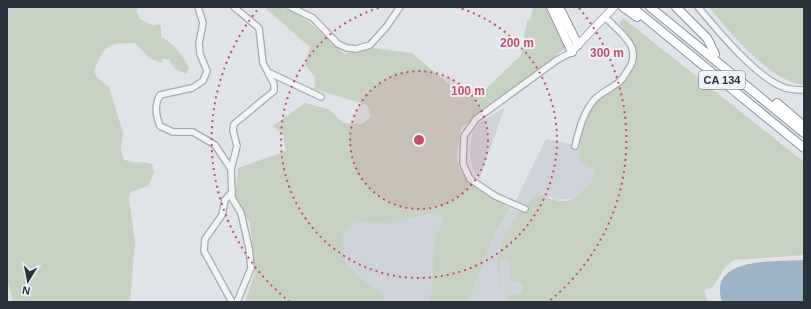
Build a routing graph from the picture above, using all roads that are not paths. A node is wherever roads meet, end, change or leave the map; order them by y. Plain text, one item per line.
1 (198, 7) edge
2 (234, 7) edge
3 (291, 7) edge
4 (400, 7) edge
5 (551, 7) edge
6 (559, 7) edge
7 (614, 7) edge
8 (623, 7) edge
9 (632, 7) edge
10 (659, 7) edge
11 (676, 7) edge
12 (698, 7) edge
13 (641, 11) edge
14 (605, 18) junction
15 (578, 45) junction
16 (572, 52) junction
17 (716, 54) junction
18 (270, 73) junction
19 (804, 90) edge
20 (321, 97) dead end
21 (804, 126) edge
22 (804, 133) edge
23 (804, 142) edge
24 (575, 146) dead end
25 (804, 148) edge
26 (231, 170) junction
27 (232, 192) junction
28 (525, 210) dead end
29 (232, 302) edge
30 (237, 302) edge

1 - 26 street
2 - 18 street
3 - 4 street
5 - 16 highway
6 - 15 highway
7 - 14 main road
8 - 13 highway
9 - 13 highway
10 - 17 highway, CA 134
11 - 17 highway
12 - 19 street
13 - 22 highway
13 - 23 highway
13 - 25 highway, CA 134
14 - 15 main road
14 - 24 street
15 - 16 main road
16 - 28 street
17 - 21 highway, CA 134
18 - 20 street
18 - 26 street
26 - 27 street
27 - 29 street
27 - 30 street

